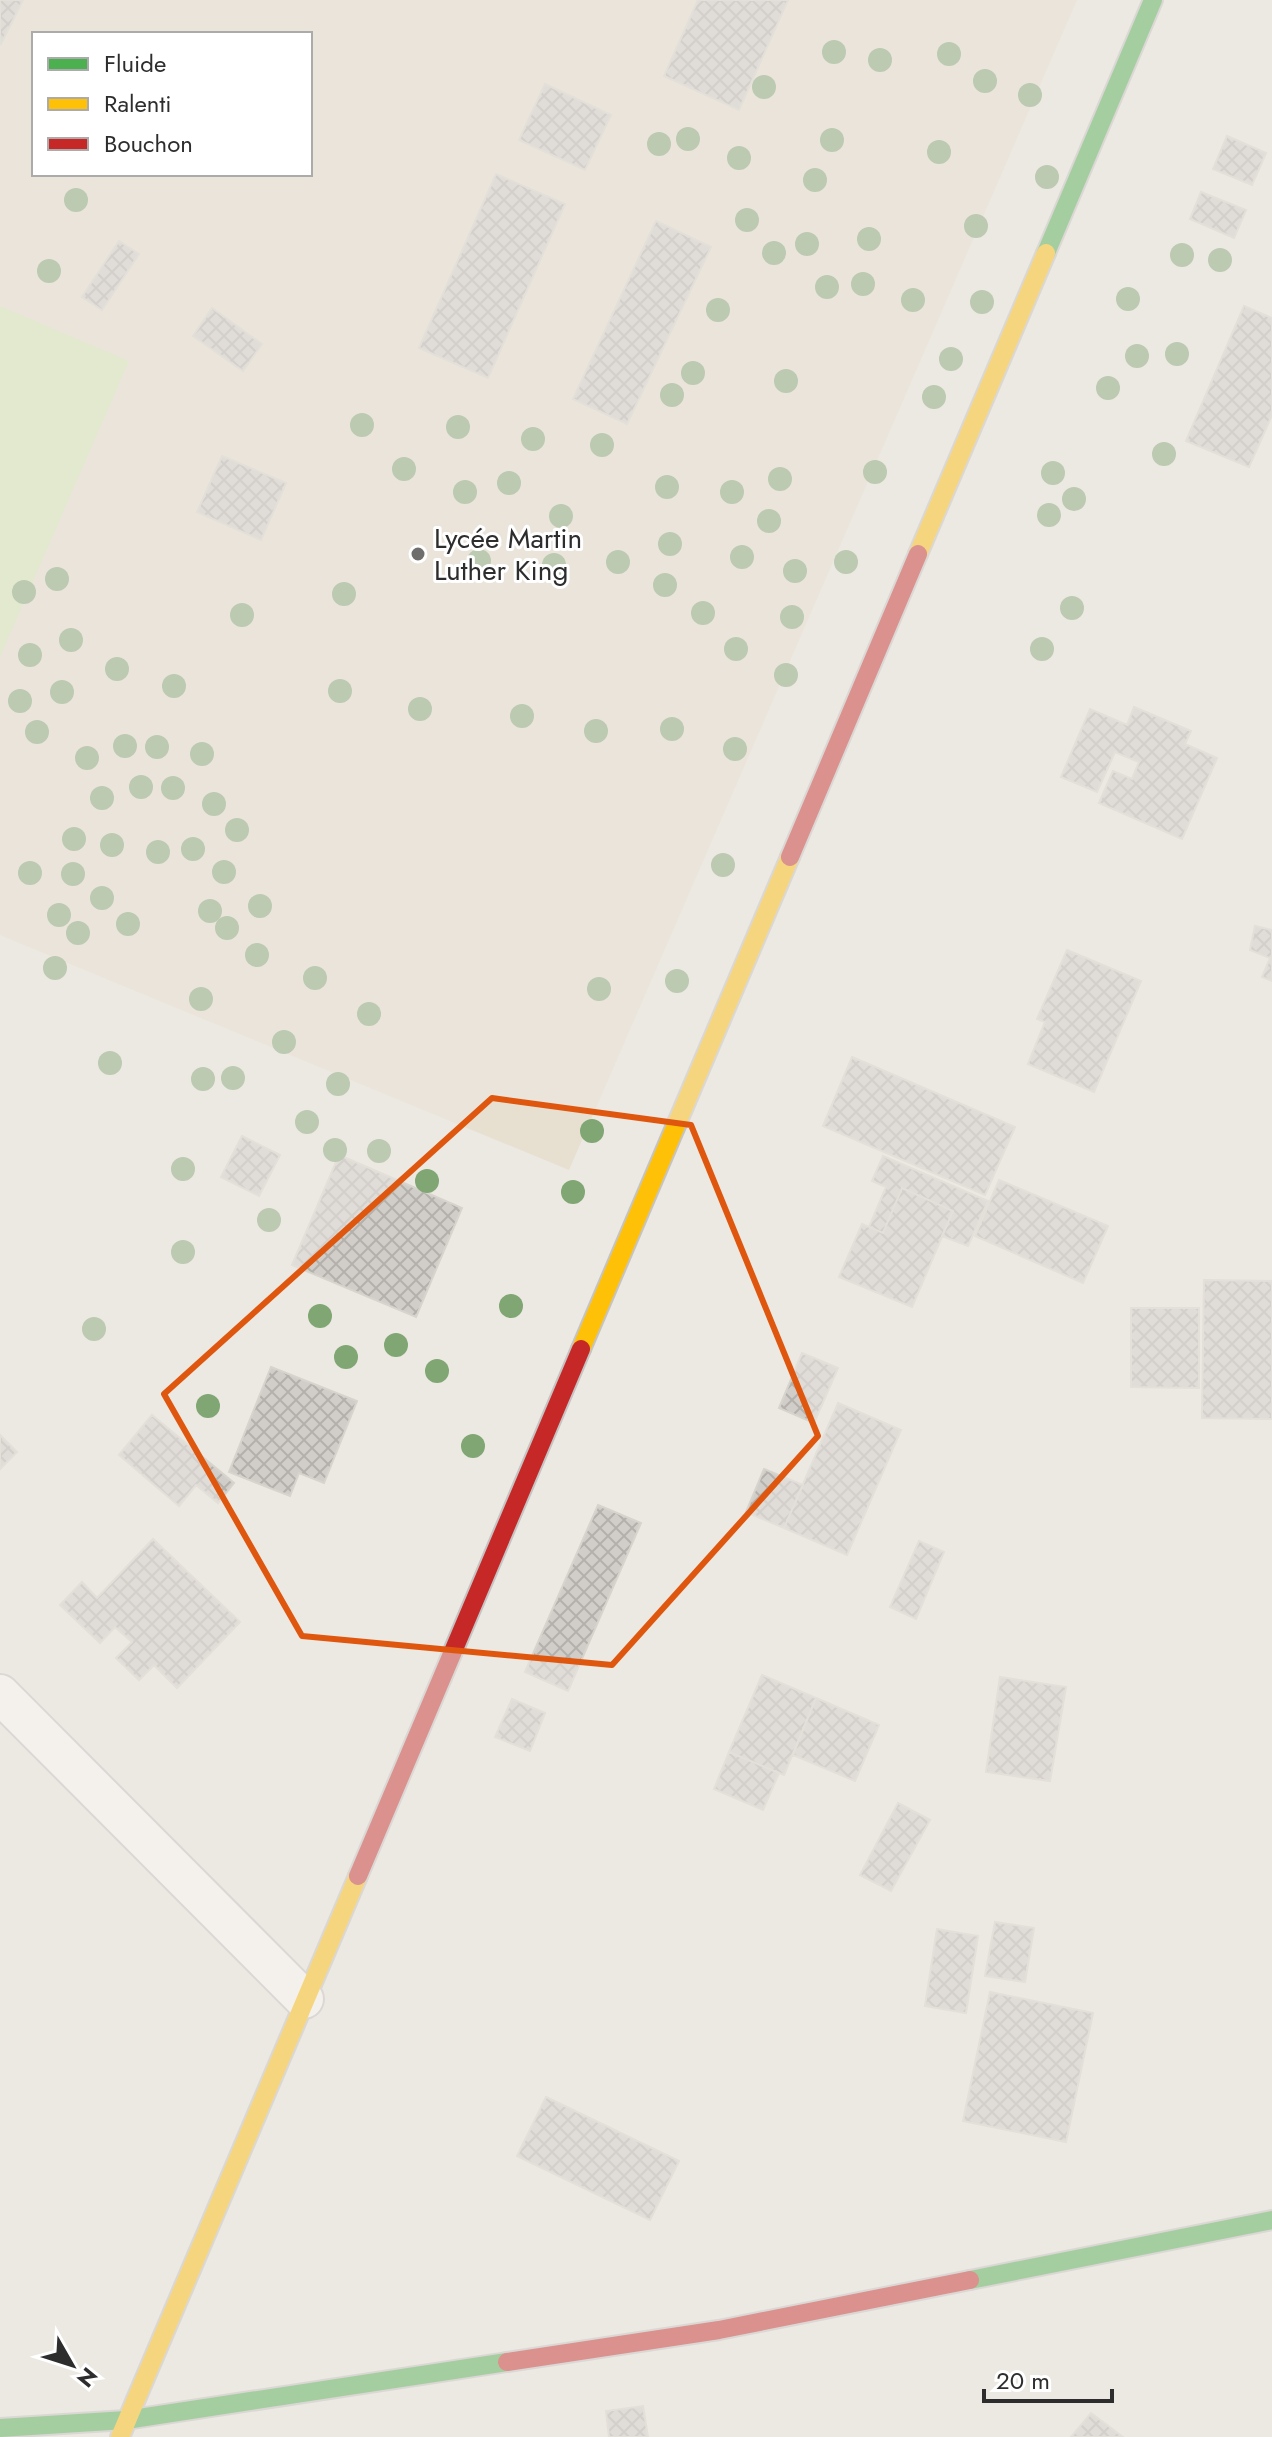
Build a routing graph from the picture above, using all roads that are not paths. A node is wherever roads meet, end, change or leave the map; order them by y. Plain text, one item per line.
1 (1153, 0) edge
2 (0, 1694) edge
3 (304, 1999) junction
4 (1272, 2220) edge
5 (0, 2428) edge
6 (123, 2429) edge

1 - 3 street
2 - 3 street
3 - 6 street
4 - 6 street
5 - 6 street

